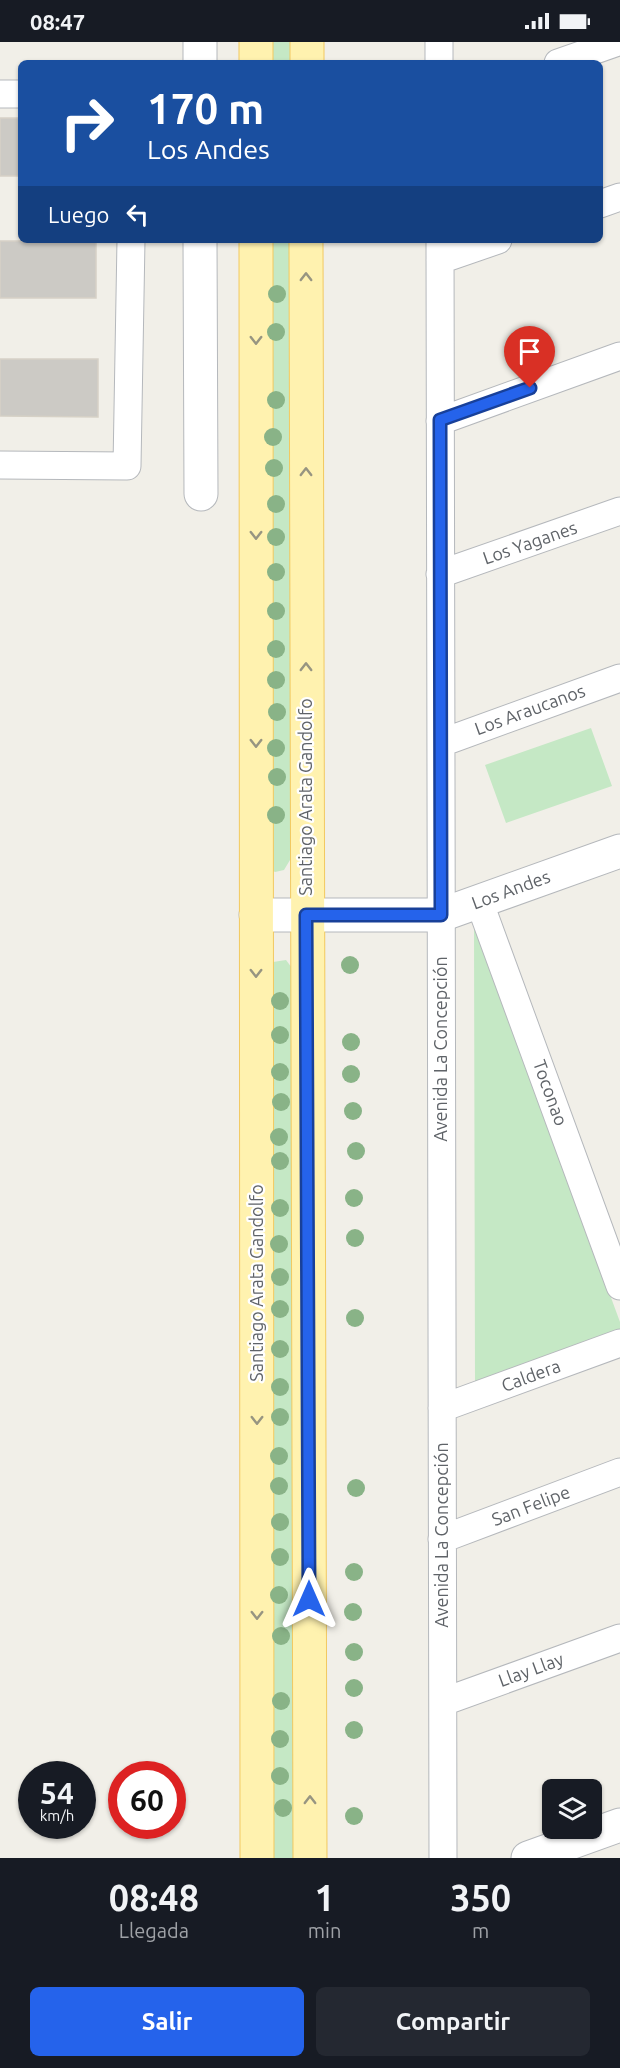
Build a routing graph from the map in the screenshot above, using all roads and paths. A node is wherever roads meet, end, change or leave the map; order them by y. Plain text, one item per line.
1 (200, 42) edge
2 (256, 42) edge
3 (307, 42) edge
4 (438, 42) edge
5 (618, 42) edge
6 (200, 60) edge
7 (256, 60) edge
8 (307, 60) edge
9 (439, 60) edge
10 (567, 60) edge
11 (0, 94) edge
12 (18, 94) edge
13 (620, 197) edge
14 (603, 203) edge
15 (131, 243) edge
16 (200, 243) edge
17 (256, 243) edge
18 (306, 243) edge
19 (481, 243) edge
20 (440, 250) edge
21 (620, 356) edge
22 (440, 420) junction
23 (0, 465) edge
24 (201, 494) dead end
25 (620, 511) edge
26 (440, 574) junction
27 (620, 678) edge
28 (441, 742) junction
29 (620, 851) edge
30 (480, 901) junction
31 (256, 915) junction
32 (306, 915) junction
33 (441, 915) junction
34 (620, 1286) edge
35 (620, 1343) edge
36 (442, 1408) junction
37 (620, 1472) edge
38 (442, 1539) junction
39 (620, 1638) edge
40 (443, 1702) junction
41 (620, 1825) edge
42 (257, 1858) edge
43 (310, 1858) edge
44 (443, 1858) edge
45 (528, 1858) edge

1 - 6 street
2 - 7 main road
3 - 8 main road
4 - 9 street
5 - 10 street
11 - 12 street
13 - 14 street
15 - 23 street
16 - 24 street
17 -> 31 main road, Santiago Arata Gandolfo
32 -> 18 main road, Santiago Arata Gandolfo
19 - 20 street
20 - 22 street, Avenida La Concepción
21 - 22 street
22 - 26 street, Avenida La Concepción
25 - 26 street, Los Yaganes
26 - 28 street, Avenida La Concepción
27 - 28 street, Los Araucanos
28 - 33 street, Avenida La Concepción
29 - 30 street, Los Andes
30 - 33 street, Los Andes
30 - 34 street, Toconao
31 - 32 street, Los Andes
31 -> 42 main road, Santiago Arata Gandolfo
32 - 33 street, Los Andes
43 -> 32 main road, Santiago Arata Gandolfo
33 - 36 street, Avenida La Concepción
35 - 36 street, Caldera
36 - 38 street, Avenida La Concepción
37 - 38 street, San Felipe
38 - 40 street, Avenida La Concepción
39 - 40 street, Llay Llay
40 - 44 street, Avenida La Concepción
41 - 45 street

